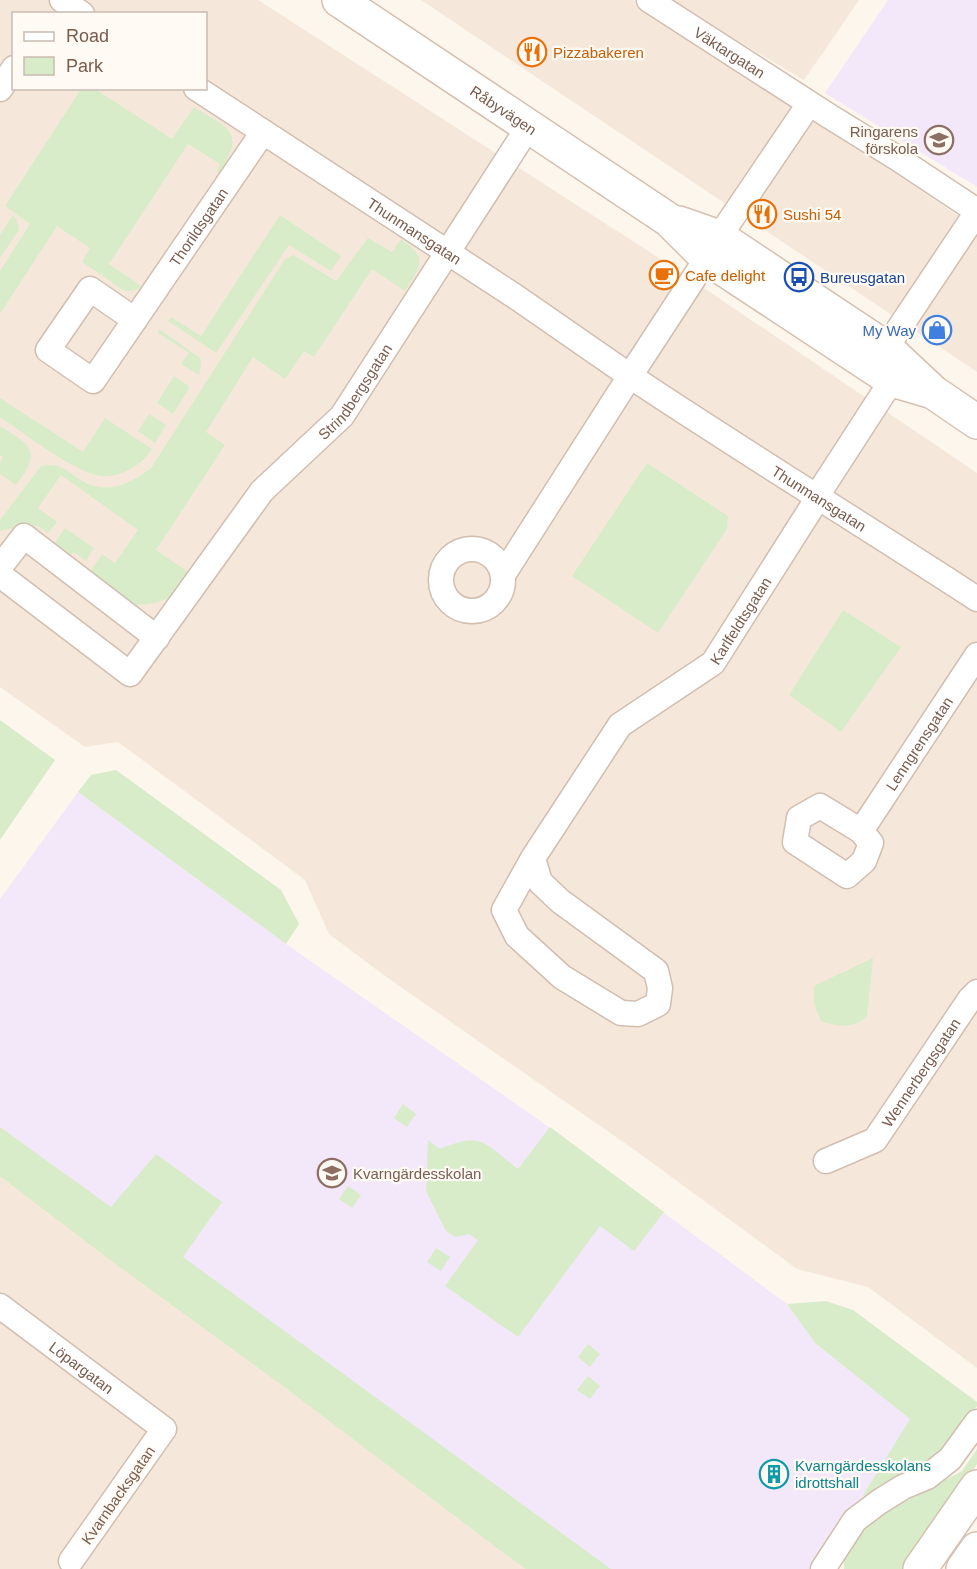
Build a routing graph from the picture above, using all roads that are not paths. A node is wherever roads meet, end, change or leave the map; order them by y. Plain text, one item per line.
1 (60, 0) edge
2 (339, 0) edge
3 (649, 0) edge
4 (79, 12) edge
5 (12, 71) edge
6 (0, 89) edge
7 (199, 90) edge
8 (810, 104) junction
9 (529, 126) junction
10 (263, 132) junction
11 (974, 204) edge
12 (713, 248) junction
13 (447, 252) junction
14 (135, 320) dead end
15 (886, 348) junction
16 (630, 376) junction
17 (892, 380) junction
18 (933, 392) junction
19 (977, 422) edge
20 (819, 496) junction
21 (0, 567) edge
22 (0, 575) edge
23 (503, 575) dead end
24 (977, 599) edge
25 (157, 638) junction
26 (977, 655) edge
27 (861, 831) dead end
28 (533, 858) junction
29 (977, 992) edge
30 (825, 1161) dead end
31 (0, 1306) edge
32 (977, 1422) edge
33 (164, 1429) joint
34 (977, 1486) edge
35 (977, 1549) edge
36 (72, 1566) edge
37 (823, 1569) edge
38 (920, 1569) edge
39 (963, 1569) edge

1 - 4 street
2 - 9 main road, Råbyvägen
3 - 8 street, Väktargatan
5 - 6 street
7 - 10 street, Thunmansgatan
8 - 11 street, Väktargatan
8 - 12 street
9 - 12 main road, Råbyvägen
9 - 13 street, Strindbergsgatan
10 - 13 street, Thunmansgatan
10 - 14 street, Thorildsgatan
11 - 15 street, Väktargatan
12 - 15 main road, Råbyvägen
12 - 16 street
12 - 17 main road, Råbyvägen
13 - 16 street, Thunmansgatan
13 - 25 street, Strindbergsgatan
15 - 18 main road, Råbyvägen
16 - 20 street, Thunmansgatan
16 - 23 street
17 - 18 main road, Råbyvägen
17 - 20 street, Karlfeldtsgatan
18 - 19 main road, Råbyvägen
20 - 24 street, Thunmansgatan
20 - 28 street, Karlfeldtsgatan
21 - 25 street
22 - 25 street, Strindbergsgatan
26 - 27 street, Lenngrensgatan
28 - 28 street, Karlfeldtsgatan
29 - 30 street, Wennerbergsgatan
31 - 33 street, Löpargatan
32 - 37 street
33 - 36 street, Kvarnbacksgatan
34 - 38 main road
35 - 39 main road

